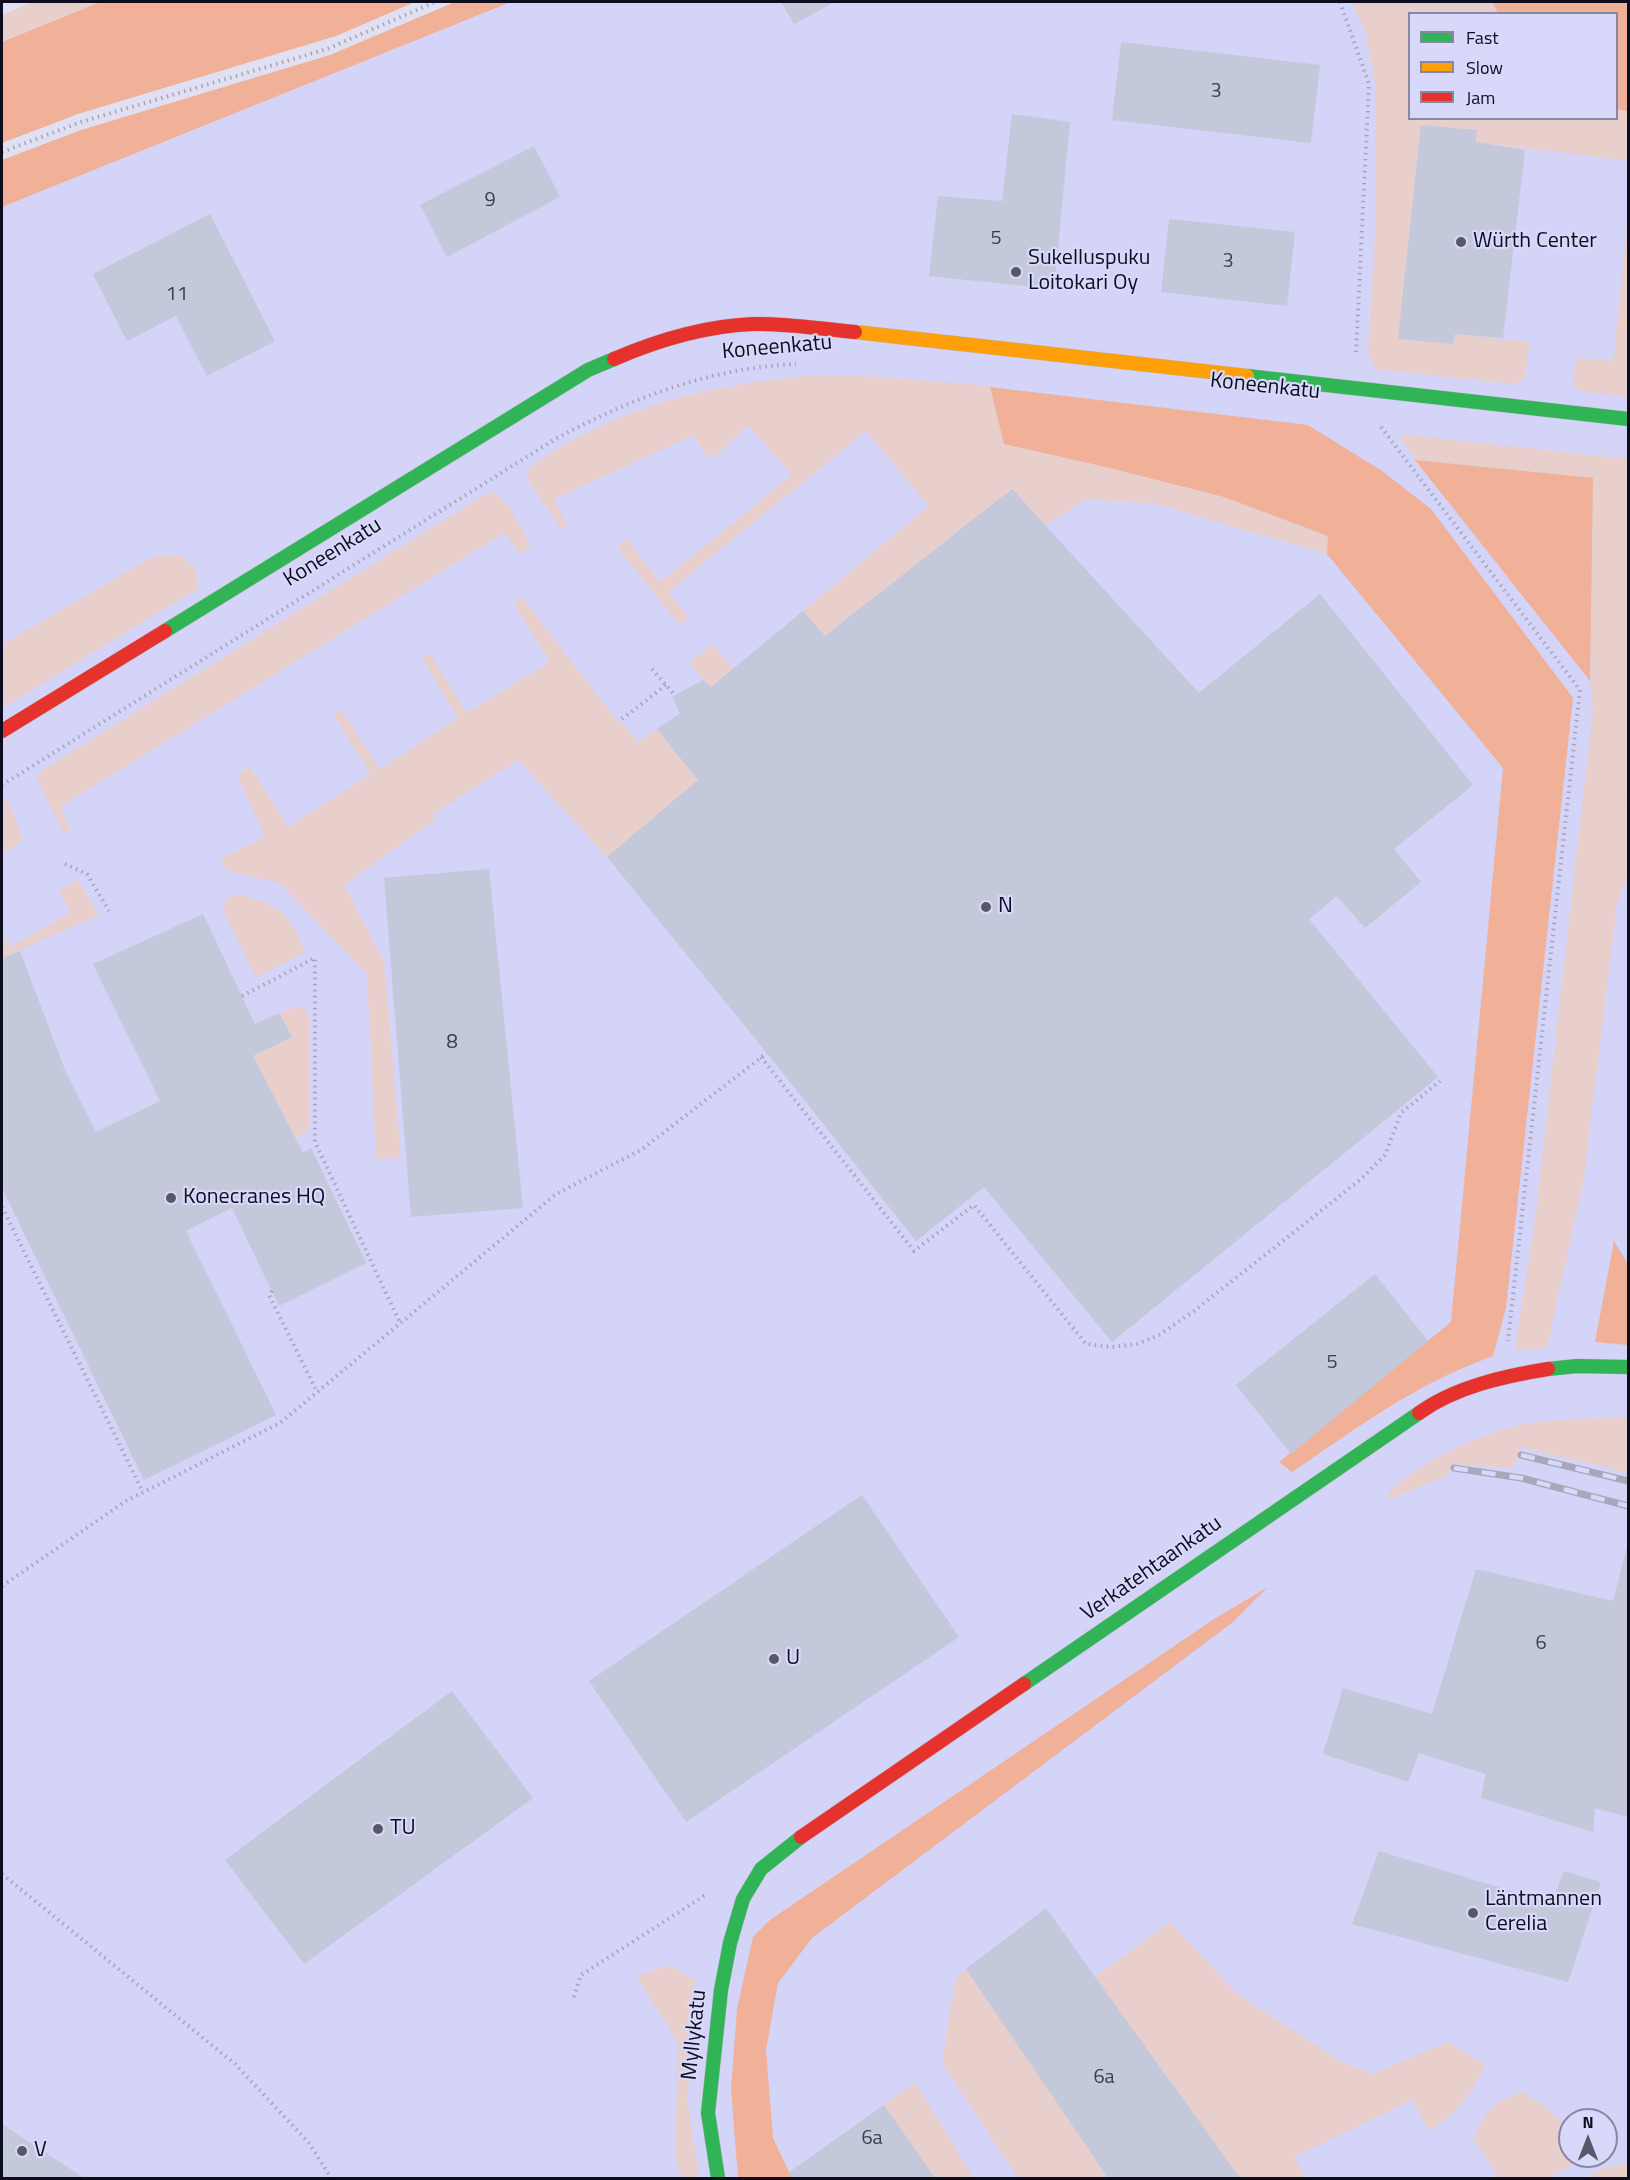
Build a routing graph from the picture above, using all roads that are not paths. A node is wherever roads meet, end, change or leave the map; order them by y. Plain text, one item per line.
1 (1629, 419) edge
2 (2, 731) edge
3 (1629, 1367) edge
4 (743, 1899) joint
5 (718, 2178) edge

1 - 2 street, Koneenkatu
3 - 4 street, Verkatehtaankatu
4 - 5 street, Myllykatu

